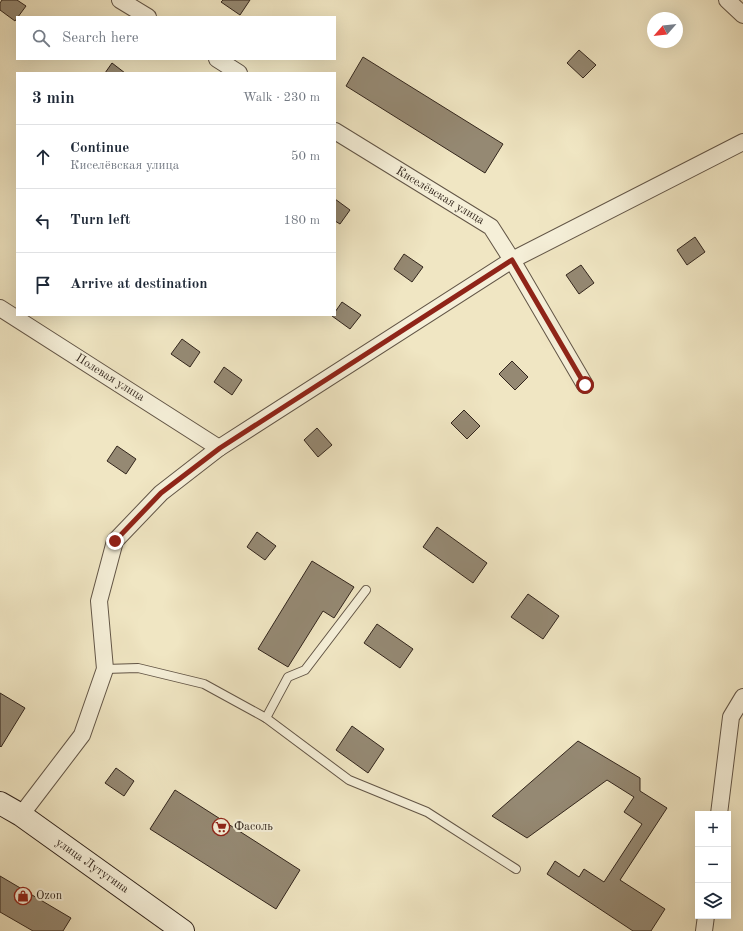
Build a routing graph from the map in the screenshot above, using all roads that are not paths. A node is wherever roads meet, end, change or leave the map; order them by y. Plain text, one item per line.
1 (120, 0) edge
2 (727, 0) edge
3 (743, 15) edge
4 (146, 16) edge
5 (219, 60) edge
6 (237, 72) edge
7 (336, 133) edge
8 (743, 142) edge
9 (512, 260) junction
10 (0, 308) edge
11 (585, 385) dead end
12 (220, 448) junction
13 (366, 590) dead end
14 (105, 668) junction
15 (743, 697) edge
16 (266, 718) junction
17 (0, 803) edge
18 (719, 811) edge
19 (21, 815) junction
20 (516, 869) dead end
21 (706, 919) edge
22 (183, 931) edge
23 (704, 931) edge

1 - 4 street
2 - 3 street
5 - 6 street
7 - 9 street, Киселёвская улица
8 - 9 street
9 - 11 street, Киселёвская улица
9 - 12 street
10 - 12 street, Полевая улица
12 - 14 street
13 - 16 lane
14 - 16 lane
14 - 19 street
15 - 18 street
16 - 20 lane
17 - 19 main road, улица Лутугина
19 - 22 main road, улица Лутугина
21 - 23 street

